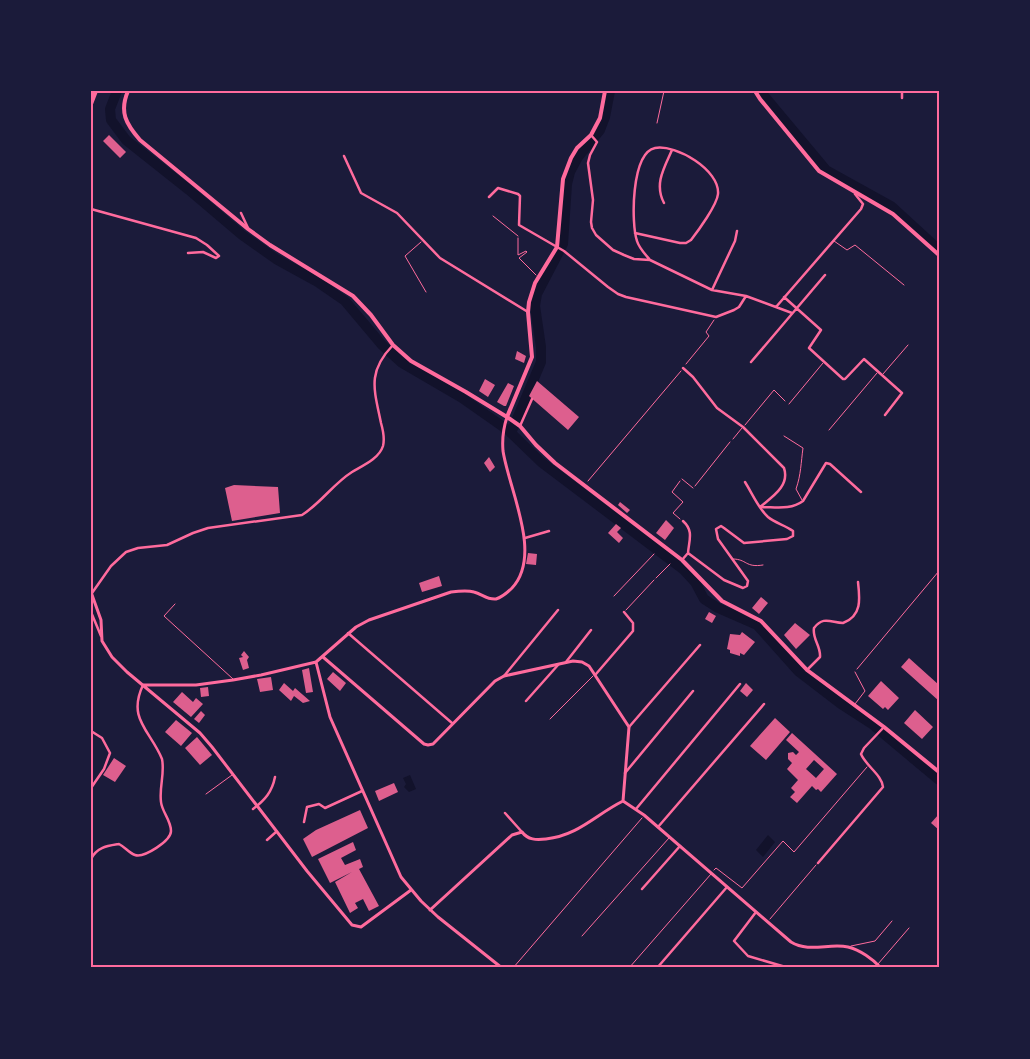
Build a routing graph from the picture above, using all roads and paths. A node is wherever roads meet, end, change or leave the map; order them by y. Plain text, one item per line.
1 (96, 91) edge
2 (128, 91) edge
3 (605, 91) edge
4 (664, 91) edge
5 (755, 91) edge
6 (902, 91) edge
7 (902, 98) dead end
8 (657, 123) dead end
9 (591, 134) junction
10 (91, 148) edge
11 (672, 150) junction
12 (344, 156) dead end
13 (852, 191) junction
14 (489, 197) dead end
15 (664, 202) dead end
16 (91, 208) edge
17 (241, 213) dead end
18 (493, 216) dead end
19 (248, 229) junction
20 (737, 231) dead end
21 (635, 233) junction
22 (518, 236) joint
23 (423, 240) junction
24 (833, 240) junction
25 (556, 247) junction
26 (188, 253) dead end
27 (939, 255) edge
28 (650, 260) junction
29 (825, 275) dead end
30 (538, 277) junction
31 (904, 285) dead end
32 (712, 290) junction
33 (426, 292) dead end
34 (746, 296) junction
35 (784, 297) junction
36 (776, 307) junction
37 (796, 308) junction
38 (528, 312) junction
39 (792, 313) junction
40 (716, 317) junction
41 (393, 345) junction
42 (908, 345) dead end
43 (751, 362) dead end
44 (824, 363) junction
45 (683, 368) junction
46 (878, 372) junction
47 (882, 375) junction
48 (532, 399) dead end
49 (789, 404) joint
50 (885, 415) dead end
51 (507, 417) junction
52 (520, 426) junction
53 (743, 427) junction
54 (829, 430) dead end
55 (784, 436) dead end
56 (733, 439) joint
57 (682, 479) joint
58 (745, 482) dead end
59 (584, 485) junction
60 (693, 488) joint
61 (861, 492) dead end
62 (803, 501) junction
63 (760, 507) junction
64 (682, 521) joint
65 (549, 531) dead end
66 (525, 538) junction
67 (688, 553) junction
68 (654, 554) dead end
69 (732, 559) junction
70 (682, 560) junction
71 (670, 564) dead end
72 (763, 564) dead end
73 (939, 571) edge
74 (656, 578) joint
75 (858, 582) dead end
76 (92, 593) edge
77 (614, 596) dead end
78 (175, 604) dead end
79 (558, 610) dead end
80 (91, 612) edge
81 (624, 612) joint
82 (591, 630) dead end
83 (348, 634) junction
84 (102, 641) junction
85 (700, 645) dead end
86 (323, 657) junction
87 (316, 662) junction
88 (565, 663) junction
89 (558, 665) junction
90 (807, 670) junction
91 (855, 672) joint
92 (596, 674) junction
93 (504, 676) junction
94 (233, 680) junction
95 (740, 684) dead end
96 (143, 685) junction
97 (693, 691) dead end
98 (526, 701) dead end
99 (764, 704) dead end
100 (854, 705) junction
101 (550, 719) dead end
102 (452, 723) junction
103 (884, 727) junction
104 (629, 728) junction
105 (91, 731) edge
106 (874, 772) junction
107 (939, 772) edge
108 (234, 774) junction
109 (625, 774) junction
110 (275, 777) dead end
111 (91, 788) edge
112 (362, 792) junction
113 (206, 794) dead end
114 (623, 801) junction
115 (257, 806) junction
116 (636, 809) junction
117 (253, 810) dead end
118 (505, 813) dead end
119 (644, 815) junction
120 (304, 822) dead end
121 (658, 827) junction
122 (276, 832) junction
123 (522, 832) junction
124 (670, 837) junction
125 (268, 840) dead end
126 (680, 846) junction
127 (91, 859) edge
128 (818, 863) joint
129 (712, 873) junction
130 (728, 887) junction
131 (642, 888) dead end
132 (412, 890) junction
133 (430, 910) junction
134 (756, 912) junction
135 (892, 920) dead end
136 (768, 921) junction
137 (909, 928) dead end
138 (582, 936) dead end
139 (848, 947) junction
140 (878, 964) junction
141 (502, 968) edge
142 (513, 968) edge
143 (629, 968) edge
144 (657, 968) edge
145 (788, 968) edge
146 (881, 968) edge

1 - 10 main road
2 - 19 main road
3 - 9 main road
4 - 8 lane
5 - 13 main road
6 - 7 street
9 - 25 main road
9 - 28 street
11 - 15 street
11 - 21 street
11 - 21 street
12 - 23 street
13 - 24 street
13 - 27 main road
14 - 25 street
16 - 26 street
17 - 19 street
18 - 22 lane
19 - 41 main road
20 - 32 street
21 - 28 street
22 - 30 path
23 - 33 path
23 - 38 street
24 - 31 lane
24 - 35 street
25 - 30 main road
25 - 40 street
28 - 32 street
29 - 37 street
30 - 38 main road
32 - 34 street
34 - 36 street
34 - 40 street
35 - 36 street
35 - 37 street
36 - 39 street
37 - 39 street
37 - 44 street
38 - 51 main road
39 - 43 street
40 - 45 path
41 - 51 main road
41 - 76 street
42 - 47 lane
44 - 46 street
44 - 49 lane
45 - 53 street
45 - 59 path
46 - 47 street
46 - 54 lane
47 - 50 street
48 - 52 street
49 - 53 path
51 - 52 main road
51 - 66 street
52 - 59 main road
53 - 56 lane
53 - 63 street
55 - 62 lane
56 - 60 path
57 - 60 lane
57 - 64 path
58 - 63 street
59 - 70 main road
61 - 62 street
62 - 63 street
63 - 69 street
64 - 67 street
65 - 66 street
66 - 83 street
67 - 69 street
67 - 70 street
68 - 77 path
69 - 72 lane
70 - 90 main road
71 - 74 lane
73 - 91 path
74 - 81 path
75 - 90 street
76 - 84 street
78 - 94 lane
79 - 93 street
80 - 84 street
81 - 92 street
82 - 88 street
83 - 86 street
83 - 102 street
84 - 96 street
85 - 104 street
86 - 87 street
86 - 102 street
87 - 94 street
87 - 112 street
88 - 89 street
88 - 92 street
89 - 93 street
89 - 98 street
90 - 100 main road
91 - 100 lane
92 - 101 lane
92 - 104 street
93 - 102 street
94 - 96 street
95 - 116 street
96 - 108 street
96 - 127 street
97 - 109 street
99 - 121 street
100 - 103 main road
103 - 106 street
103 - 107 main road
104 - 109 street
105 - 111 street
106 - 128 street
106 - 129 path
108 - 113 lane
108 - 115 street
109 - 114 street
110 - 115 street
112 - 120 street
112 - 132 street
114 - 116 street
114 - 123 street
115 - 117 street
115 - 122 street
116 - 119 street
118 - 123 street
119 - 121 street
119 - 142 path
121 - 124 street
122 - 125 street
122 - 132 street
123 - 133 street
124 - 126 street
124 - 138 lane
126 - 129 street
126 - 131 street
128 - 136 path
129 - 130 street
129 - 143 lane
130 - 134 street
130 - 144 street
132 - 133 street
133 - 141 street
134 - 136 street
134 - 145 street
135 - 139 lane
136 - 139 street
137 - 140 lane
139 - 140 street
140 - 146 street

